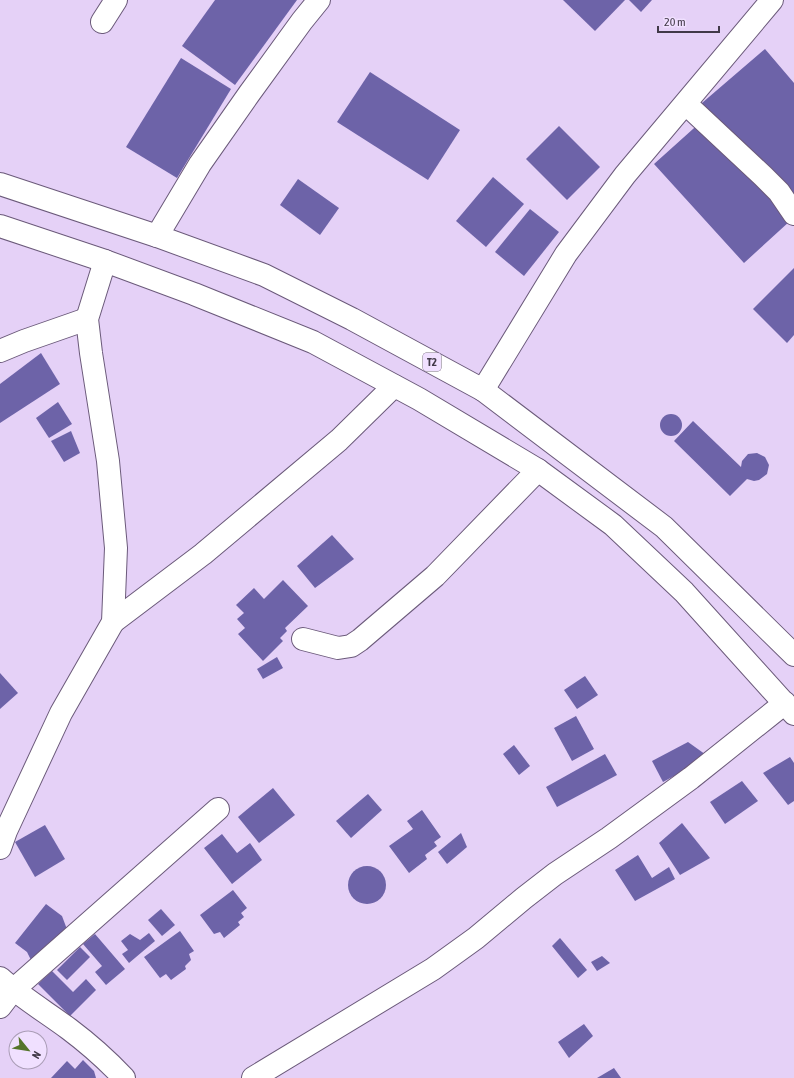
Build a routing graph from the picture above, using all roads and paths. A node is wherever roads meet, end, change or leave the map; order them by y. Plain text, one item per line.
1 (116, 0) edge
2 (319, 0) edge
3 (772, 0) edge
4 (102, 22) dead end
5 (686, 104) junction
6 (0, 184) edge
7 (794, 214) edge
8 (0, 226) edge
9 (157, 236) junction
10 (105, 261) junction
11 (87, 319) junction
12 (0, 351) edge
13 (394, 386) junction
14 (483, 390) junction
15 (538, 470) junction
16 (113, 622) junction
17 (303, 639) dead end
18 (794, 655) edge
19 (790, 709) edge
20 (218, 809) dead end
21 (0, 848) edge
22 (6, 984) edge
23 (0, 1007) edge
24 (124, 1078) edge
25 (253, 1078) edge

1 - 4 main road
2 - 9 main road
3 - 5 main road
5 - 7 main road
5 - 14 main road
6 - 9 main road, T2
8 - 10 main road
9 - 14 main road, T2
10 - 11 main road
10 - 13 main road
11 - 12 main road
11 - 16 main road
13 - 15 main road
13 - 16 main road
14 - 18 main road, T2
15 - 17 main road
15 - 19 main road
16 - 21 main road
19 - 25 main road
20 - 22 main road
22 - 23 main road
22 - 24 main road

